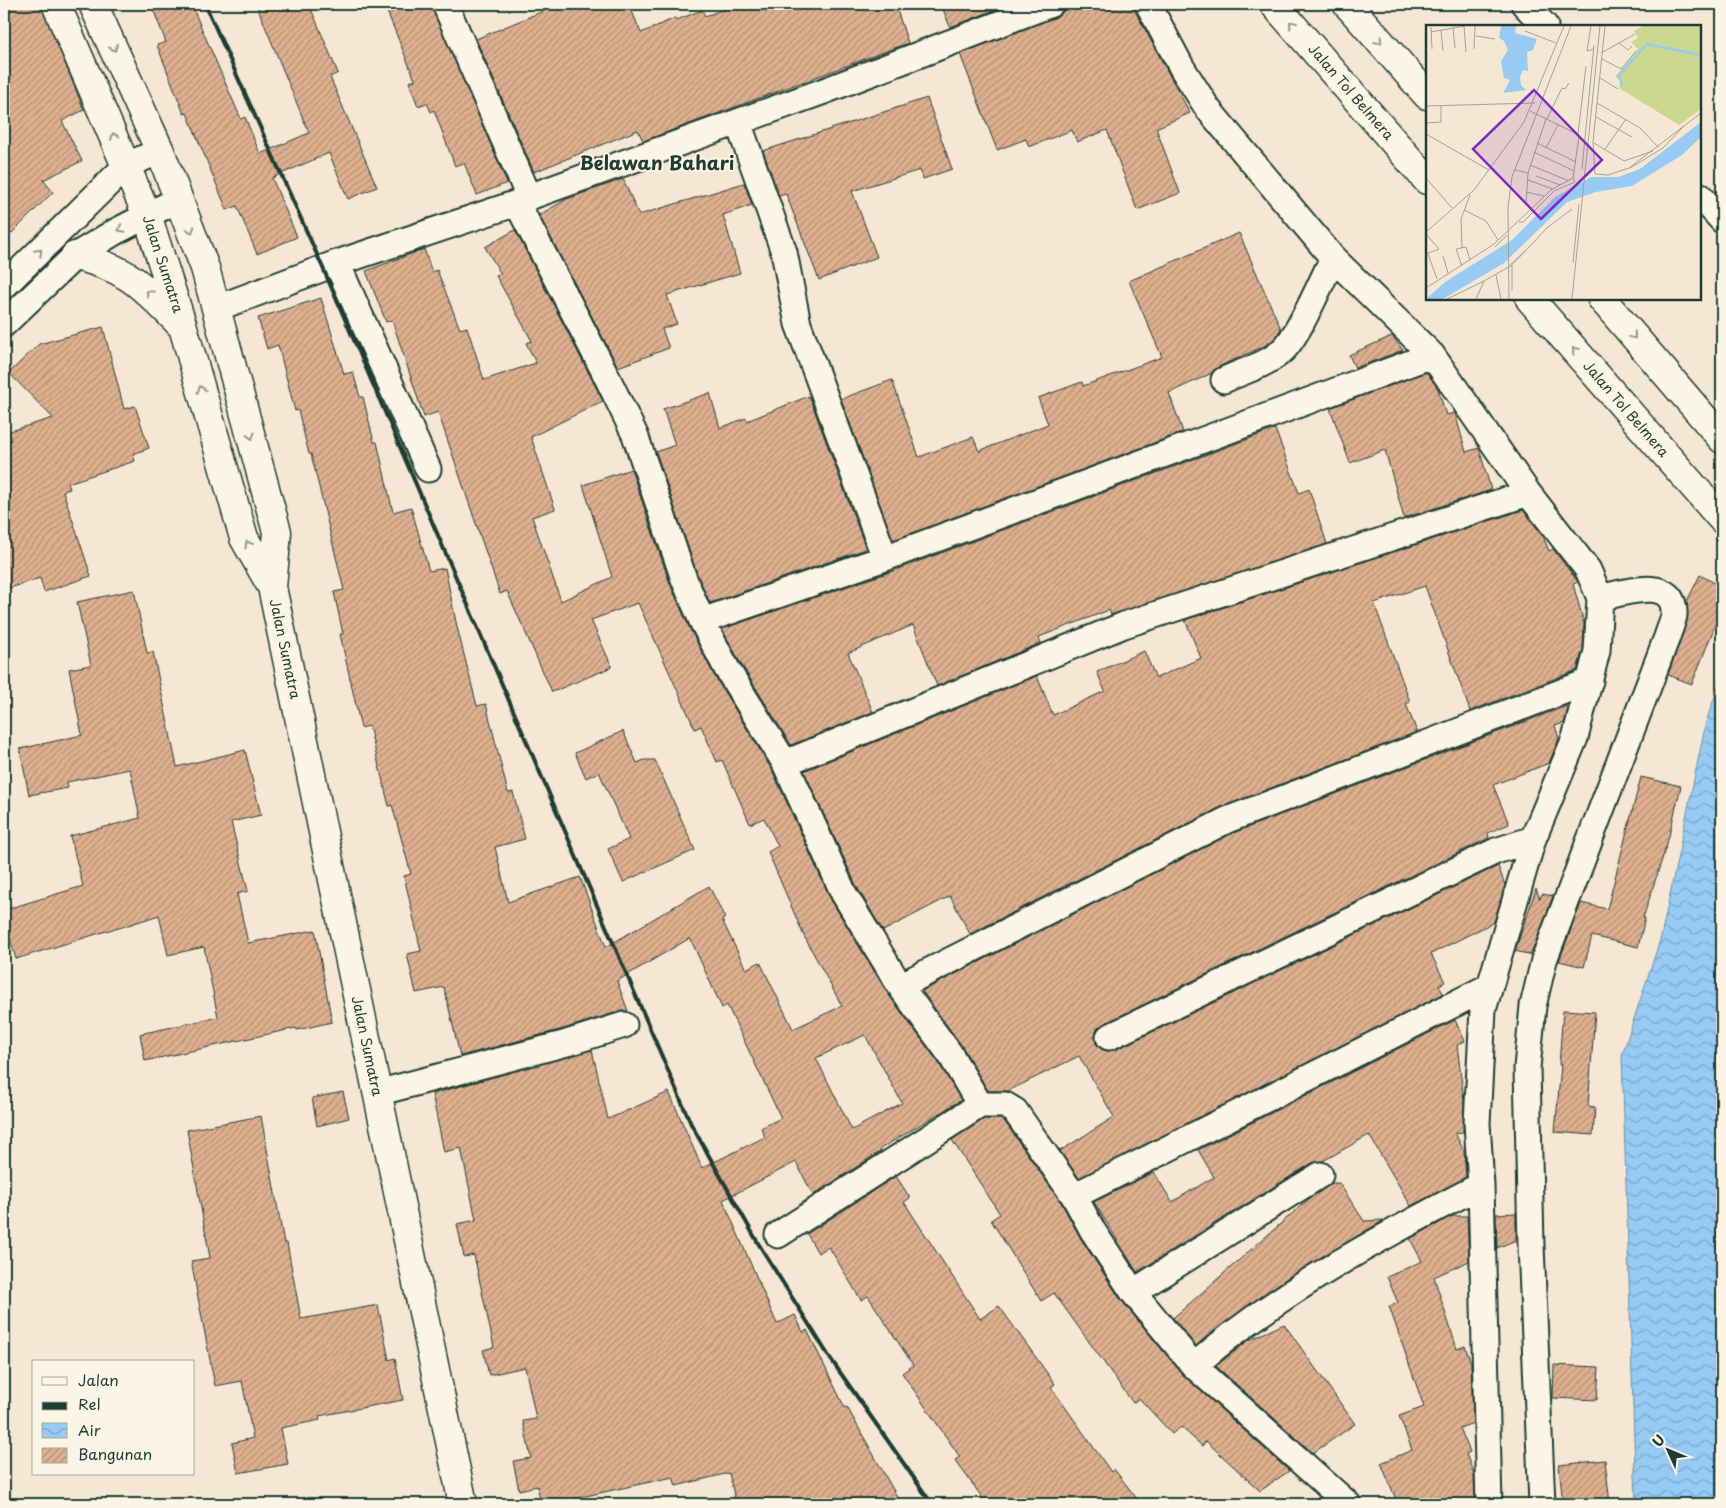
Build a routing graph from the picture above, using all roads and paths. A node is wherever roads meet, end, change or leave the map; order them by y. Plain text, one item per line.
1 (56, 4) edge
2 (93, 4) edge
3 (445, 4) edge
4 (1051, 4) edge
5 (1148, 4) edge
6 (1274, 4) edge
7 (1348, 4) edge
8 (1524, 4) edge
9 (1544, 25) edge
10 (1426, 94) edge
11 (738, 122) junction
12 (160, 151) junction
13 (127, 165) junction
14 (1426, 179) edge
15 (1701, 197) edge
16 (180, 199) junction
17 (523, 200) junction
18 (147, 215) junction
19 (1722, 220) edge
20 (75, 256) junction
21 (1333, 258) junction
22 (337, 263) junction
23 (4, 286) edge
24 (1531, 300) edge
25 (1603, 300) edge
26 (217, 308) junction
27 (4, 324) edge
28 (183, 327) junction
29 (1432, 355) junction
30 (1224, 380) dead end
31 (1715, 431) edge
32 (428, 469) dead end
33 (1528, 493) junction
34 (1722, 519) edge
35 (885, 558) junction
36 (272, 587) junction
37 (1600, 598) junction
38 (702, 621) junction
39 (1590, 681) junction
40 (785, 763) junction
41 (1534, 838) junction
42 (900, 986) junction
43 (1490, 986) junction
44 (624, 1025) dead end
45 (1110, 1037) dead end
46 (377, 1093) junction
47 (980, 1105) junction
48 (1320, 1175) dead end
49 (1481, 1185) junction
50 (1074, 1196) junction
51 (778, 1235) dead end
52 (1133, 1292) junction
53 (1194, 1366) junction
54 (463, 1504) edge
55 (1348, 1504) edge
56 (1489, 1504) edge
57 (1542, 1504) edge

13 -> 1 highway, Jalan Sumatra
2 -> 12 highway, Jalan Sumatra
3 - 17 street
4 - 11 street
5 - 21 street
14 -> 6 highway, Jalan Tol Belmera
7 -> 10 highway
8 - 9 street
11 - 17 street
11 - 35 street
12 - 13 street
12 - 16 highway, Jalan Sumatra
13 - 18 highway, Jalan Sumatra
23 -> 13 street
15 - 19 street
16 - 18 street
16 -> 26 highway, Jalan Sumatra
17 - 22 street
17 - 38 street
18 -> 20 street
18 - 28 highway, Jalan Sumatra
20 - 27 street
28 -> 20 highway
21 - 29 street
21 - 30 street
22 - 26 street
22 - 32 street
34 -> 24 highway, Jalan Tol Belmera
25 -> 31 highway
26 -> 36 highway, Jalan Sumatra
36 -> 28 highway, Jalan Sumatra
29 - 33 street
29 - 35 street
33 - 37 street
33 - 40 street
35 - 38 street
36 - 46 highway, Jalan Sumatra
37 - 39 street
37 - 57 street
38 - 40 street
39 - 41 street
39 - 42 street
40 - 42 street
41 - 43 street
41 - 45 street
42 - 47 street
43 - 49 street
43 - 50 street
44 - 46 street
46 - 54 highway, Jalan Sumatra
47 - 50 street
47 - 51 street
48 - 52 street
49 - 53 street
49 - 56 street
50 - 52 street
52 - 53 street
53 - 55 street

